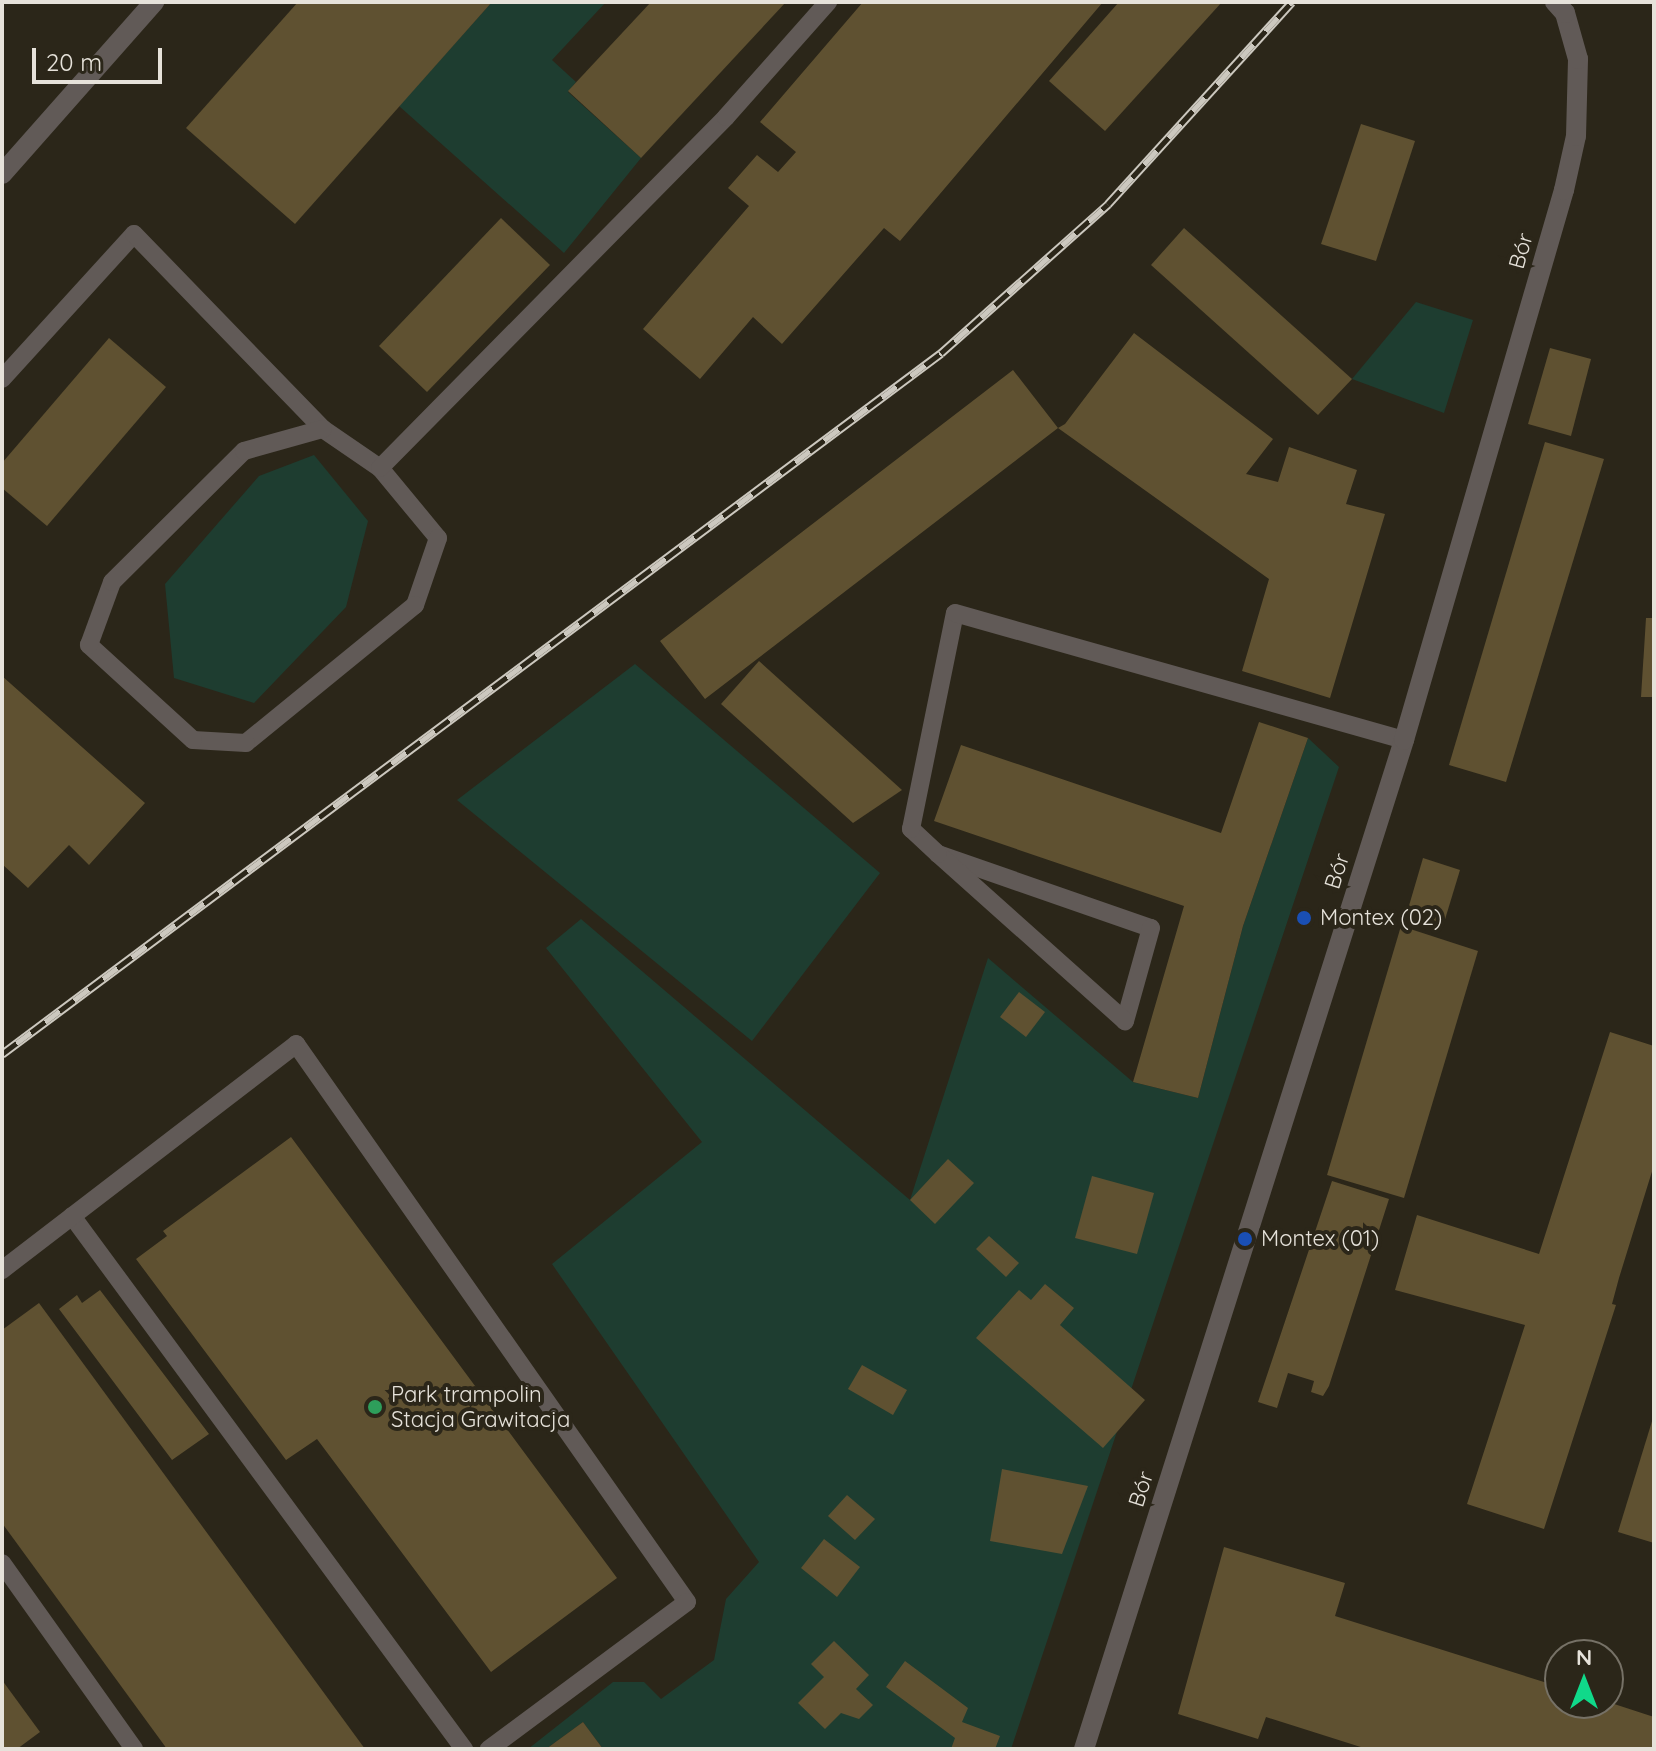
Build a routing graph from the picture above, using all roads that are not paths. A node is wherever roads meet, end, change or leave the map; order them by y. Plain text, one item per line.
1 (154, 2) edge
2 (828, 2) edge
3 (1555, 2) edge
4 (2, 174) edge
5 (2, 379) edge
6 (323, 429) junction
7 (380, 468) junction
8 (1404, 740) junction
9 (938, 854) junction
10 (72, 1216) junction
11 (2, 1270) edge
12 (2, 1563) edge
13 (491, 1748) edge
14 (134, 1749) edge
15 (464, 1749) edge
16 (1084, 1749) edge

1 - 4 street
2 - 7 lane
3 - 8 street, Bór
5 - 6 lane
6 - 7 lane
6 - 7 lane
8 - 9 lane
8 - 16 street, Bór
9 - 9 lane
10 - 11 lane
10 - 13 lane
10 - 15 lane
12 - 14 lane

